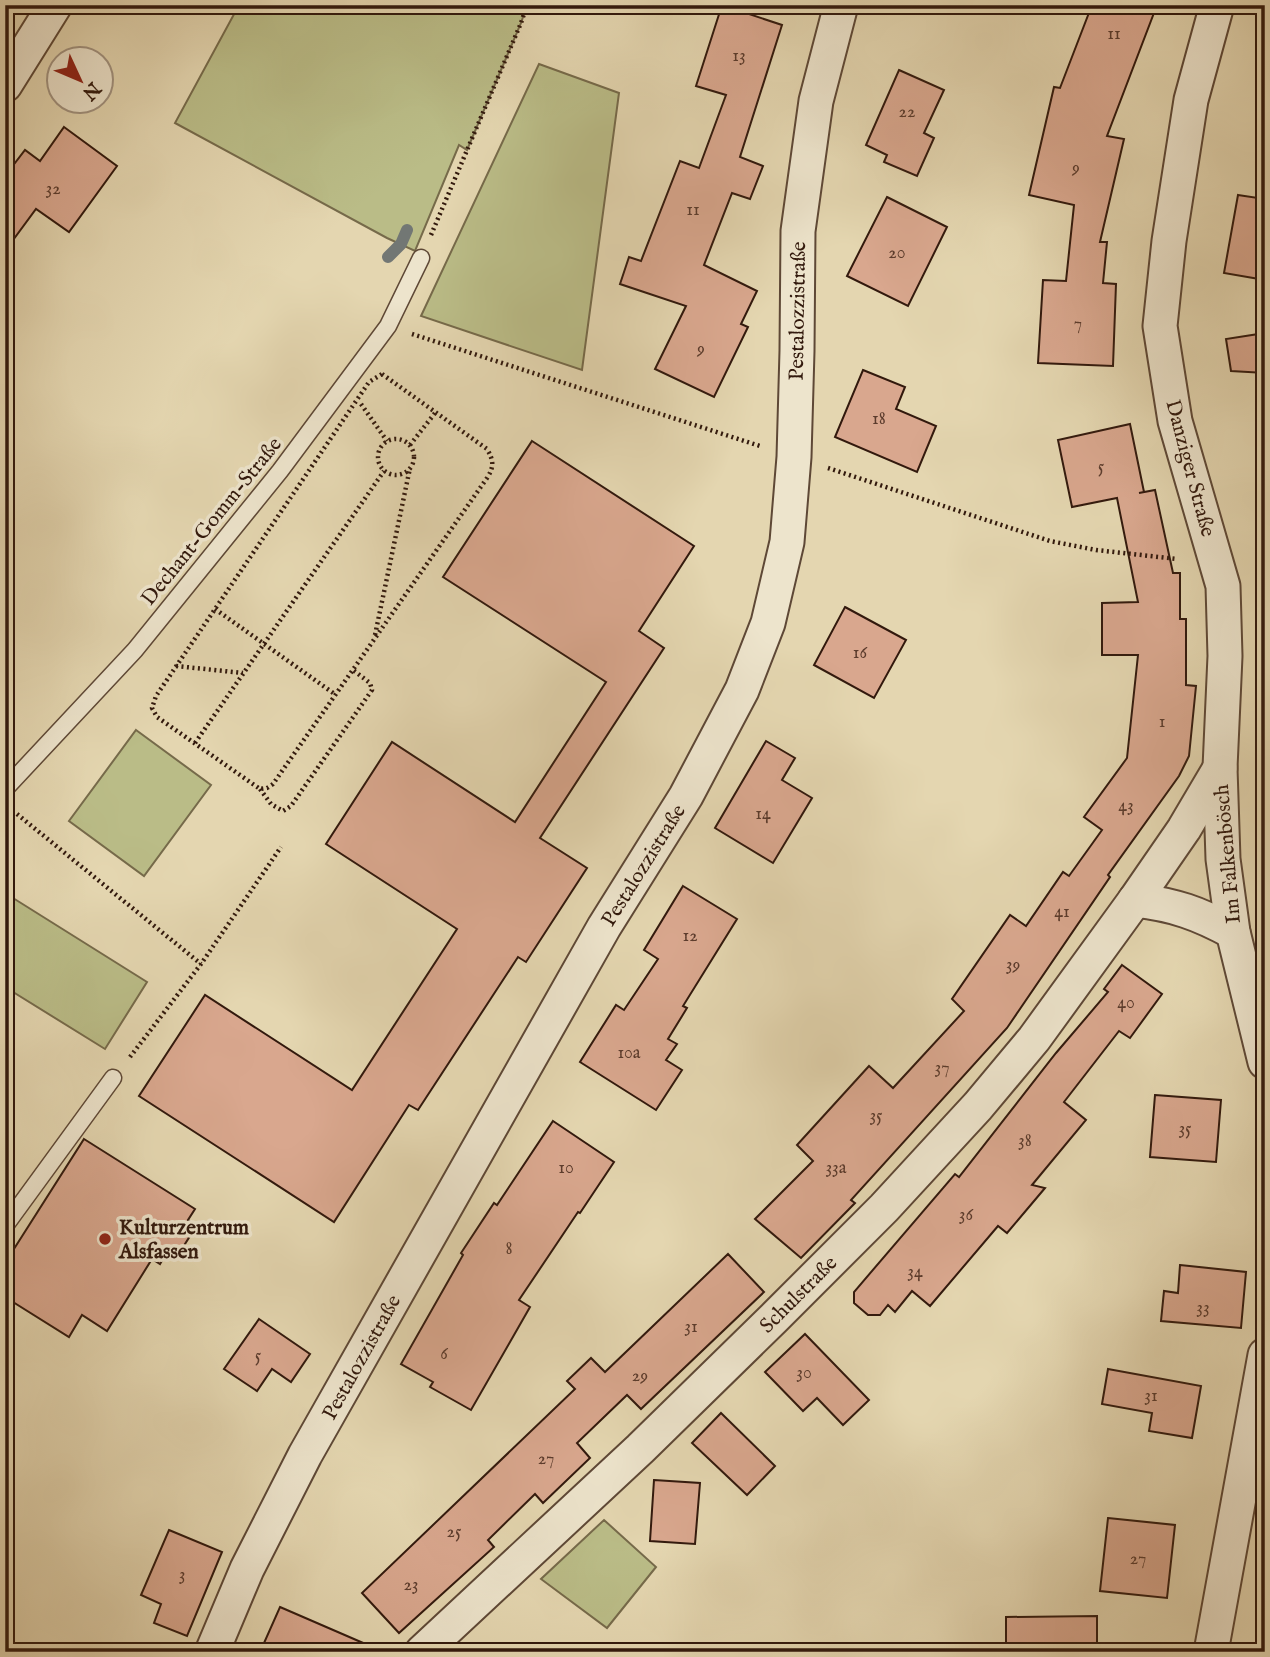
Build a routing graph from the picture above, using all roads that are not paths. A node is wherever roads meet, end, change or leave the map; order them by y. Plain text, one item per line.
1 (55, 5) edge
2 (841, 5) edge
3 (1217, 5) edge
4 (5, 85) edge
5 (421, 258) road end
6 (1220, 768) junction
7 (5, 789) edge
8 (1135, 900) junction
9 (1233, 932) junction
10 (1265, 1062) edge
11 (113, 1078) road end
12 (5, 1226) edge
13 (1265, 1355) edge
14 (212, 1652) edge
15 (422, 1652) edge
16 (1211, 1652) edge

1 - 4 street
2 - 14 street, Pestalozzistraße
3 - 6 street, Danziger Straße
5 - 7 lane, Dechant-Gomm-Straße
6 - 8 street, Schulstraße
6 - 9 street, Im Falkenbösch
8 - 9 street
8 - 15 street, Schulstraße
9 - 10 street, Im Falkenbösch
11 - 12 lane
13 - 16 street

